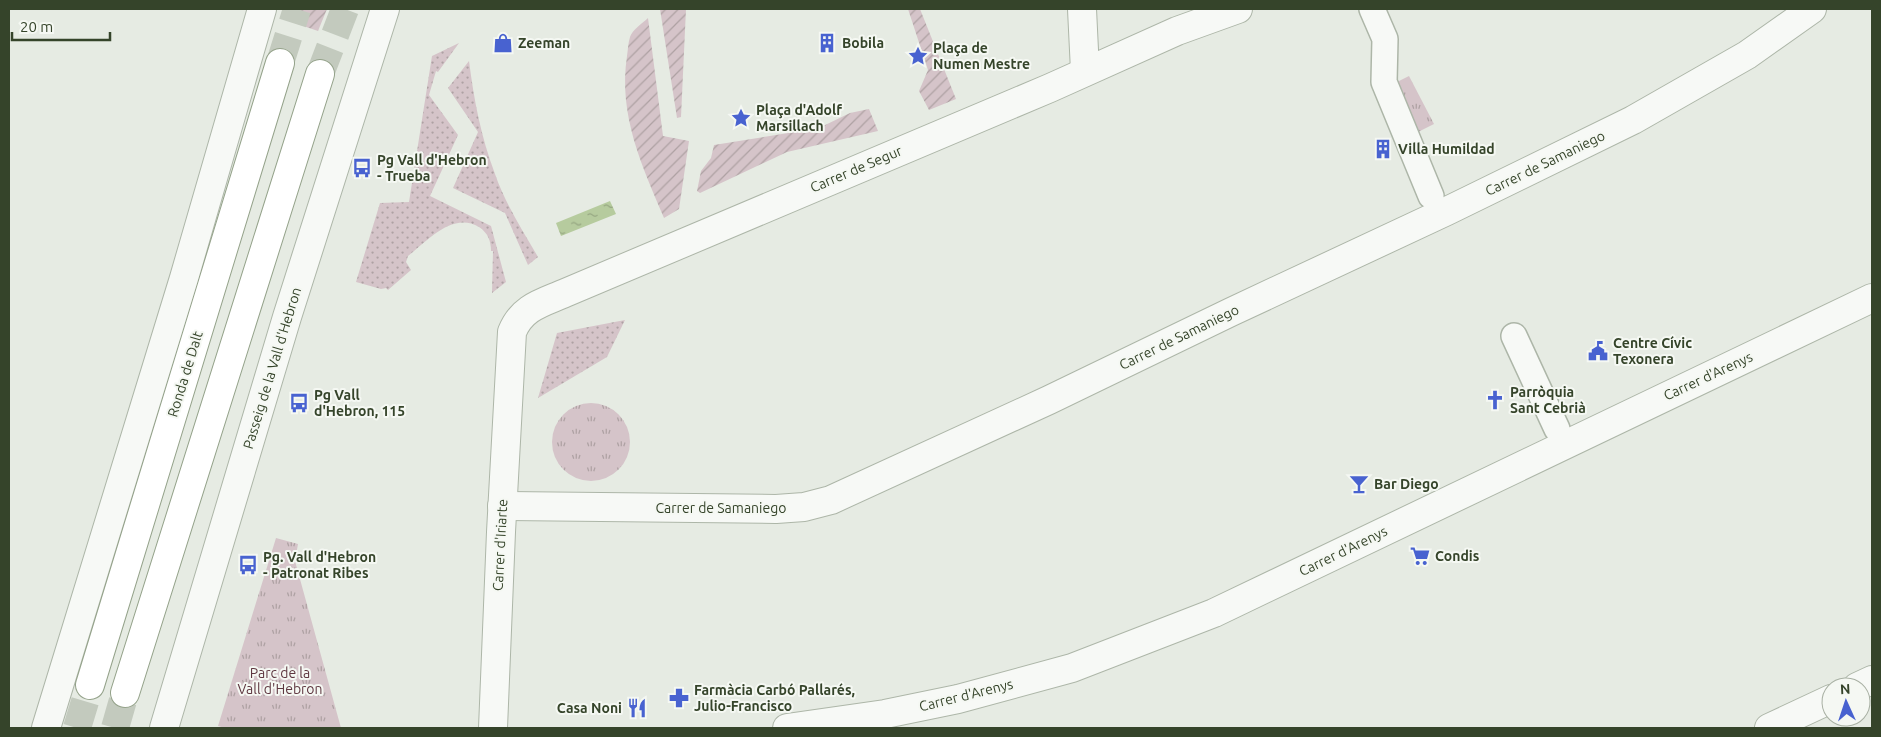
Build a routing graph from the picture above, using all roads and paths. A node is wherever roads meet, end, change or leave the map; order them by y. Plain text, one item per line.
1 (262, 9) edge
2 (386, 9) edge
3 (1082, 9) edge
4 (1238, 9) edge
5 (1372, 9) edge
6 (1812, 9) edge
7 (280, 63) tunnel mouth
8 (1085, 71) junction
9 (320, 74) tunnel mouth
10 (1431, 196) dead end
11 (1872, 298) edge
12 (1511, 343) dead end
13 (510, 361) joint
14 (1557, 429) dead end
15 (502, 506) junction
16 (90, 685) tunnel mouth
17 (125, 693) tunnel mouth
18 (1821, 704) edge
19 (839, 725) edge
20 (46, 728) edge
21 (164, 728) edge
22 (493, 728) edge
23 (788, 728) edge
24 (1769, 728) edge

1 - 20 street
2 - 21 street, Passeig de la Vall d'Hebron
3 - 8 street
4 - 8 street, Carrer de Segur
5 - 10 street
6 - 15 street, Carrer de Samaniego
7 - 16 highway, Ronda de Dalt
8 - 13 street, Carrer de Segur
9 - 17 highway
11 - 19 street, Carrer d'Arenys
12 - 14 street
13 - 15 street, Carrer d'Iriarte
15 - 22 street, Carrer d'Iriarte
18 - 24 street
19 - 23 street, Carrer d'Arenys

